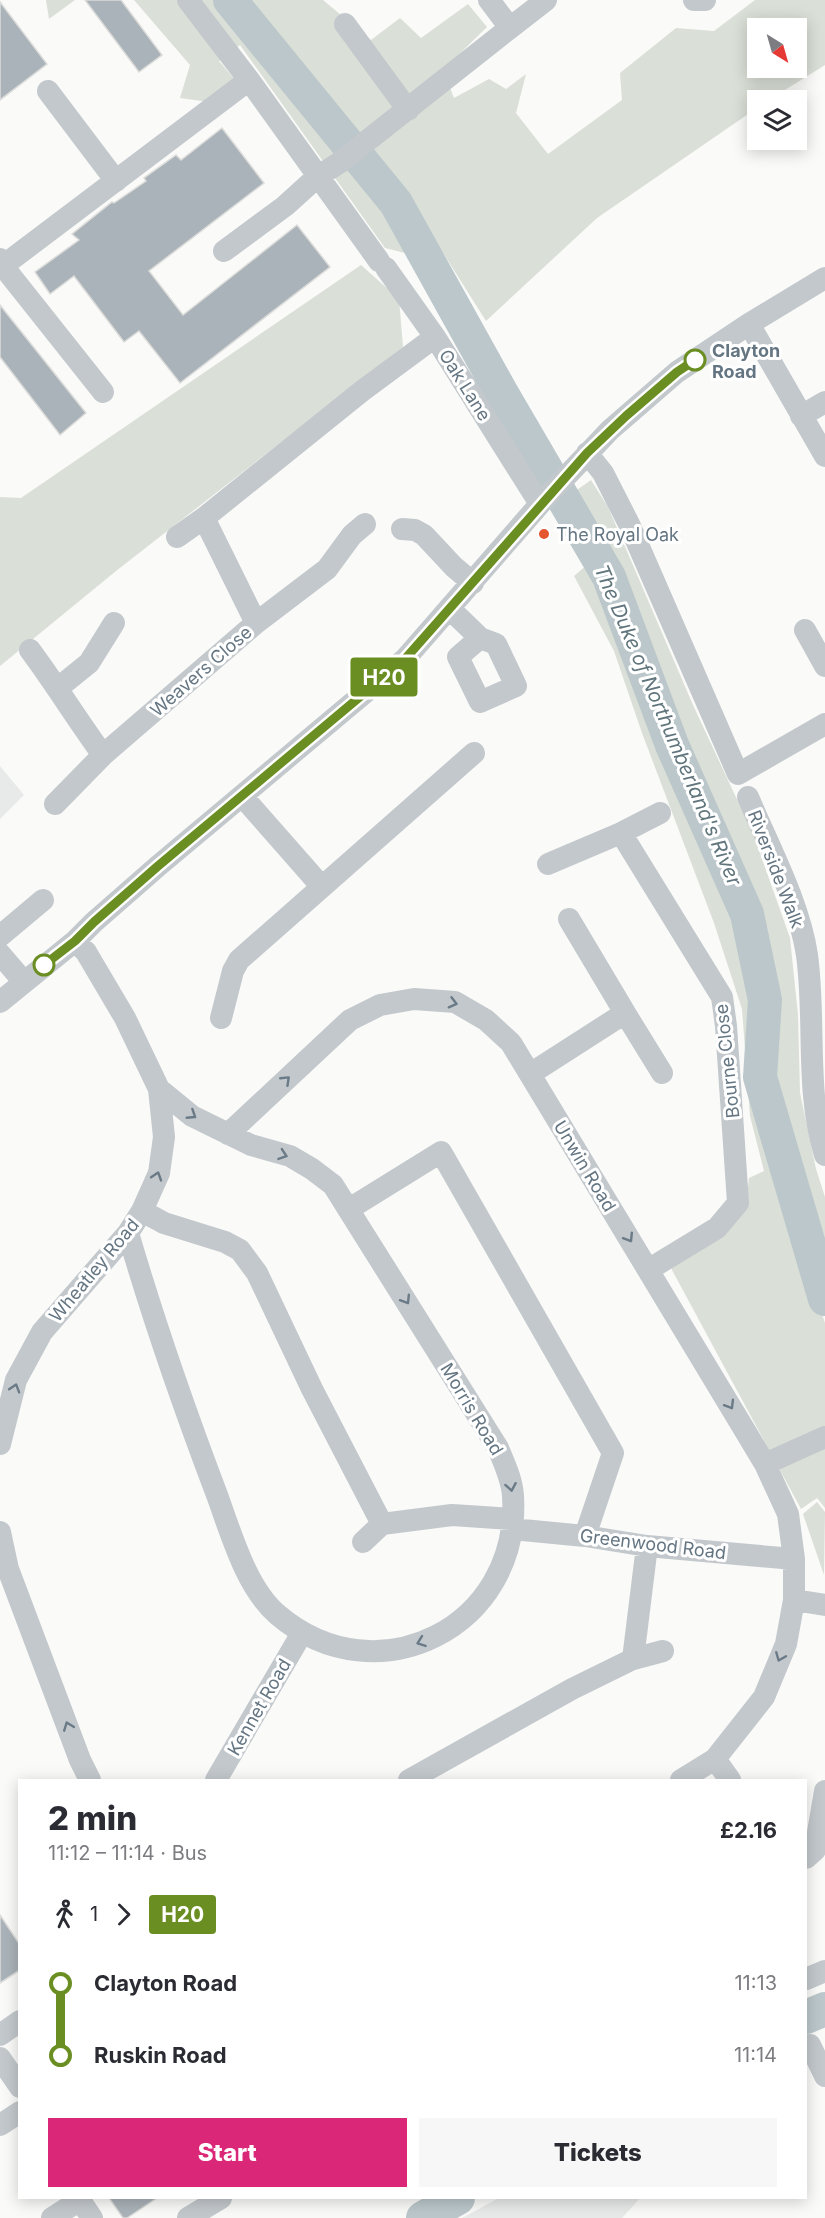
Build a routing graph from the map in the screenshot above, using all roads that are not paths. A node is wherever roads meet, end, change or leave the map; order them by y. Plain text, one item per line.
1 (189, 0) edge
2 (489, 0) edge
3 (546, 0) edge
4 (694, 0) edge
5 (705, 0) edge
6 (345, 24) dead end
7 (510, 28) junction
8 (249, 80) junction
9 (48, 91) dead end
10 (408, 110) junction
11 (325, 172) junction
12 (116, 181) junction
13 (224, 251) dead end
14 (1, 264) edge
15 (825, 278) edge
16 (749, 324) junction
17 (435, 337) junction
18 (103, 392) dead end
19 (825, 402) edge
20 (801, 416) junction
21 (587, 453) junction
22 (825, 456) edge
23 (545, 500) junction
24 (204, 518) junction
25 (365, 524) dead end
26 (402, 529) dead end
27 (177, 537) dead end
28 (473, 583) junction
29 (450, 609) junction
30 (114, 623) dead end
31 (256, 623) junction
32 (806, 630) dead end
33 (480, 638) dead end
34 (30, 650) dead end
35 (825, 666) edge
36 (58, 688) junction
37 (825, 724) edge
38 (474, 753) dead end
39 (104, 755) junction
40 (242, 796) junction
41 (748, 797) dead end
42 (55, 804) dead end
43 (660, 813) dead end
44 (621, 833) junction
45 (548, 864) dead end
46 (322, 887) junction
47 (43, 900) dead end
48 (568, 919) dead end
49 (0, 936) edge
50 (75, 941) junction
51 (0, 954) edge
52 (24, 982) junction
53 (0, 1002) edge
54 (625, 1013) junction
55 (221, 1018) dead end
56 (662, 1073) dead end
57 (530, 1074) junction
58 (159, 1089) junction
59 (228, 1134) junction
60 (825, 1155) edge
61 (349, 1209) junction
62 (142, 1211) junction
63 (128, 1233) junction
64 (648, 1270) junction
65 (825, 1437) edge
66 (0, 1444) edge
67 (765, 1464) junction
68 (382, 1524) junction
69 (512, 1524) junction
70 (0, 1532) edge
71 (585, 1536) junction
72 (363, 1542) dead end
73 (647, 1546) junction
74 (794, 1559) junction
75 (794, 1600) junction
76 (825, 1605) edge
77 (303, 1633) junction
78 (663, 1651) dead end
79 (633, 1659) junction
80 (715, 1759) junction
81 (90, 1779) edge
82 (217, 1779) edge
83 (411, 1779) edge
84 (683, 1779) edge
85 (729, 1779) edge
86 (825, 1791) edge
87 (807, 1857) edge
88 (825, 1971) edge
89 (807, 1979) edge
90 (18, 2022) edge
91 (0, 2034) edge
92 (814, 2043) edge
93 (0, 2058) edge
94 (825, 2076) edge
95 (18, 2084) edge
96 (18, 2113) edge
97 (0, 2125) edge
98 (219, 2199) edge
99 (84, 2205) edge
100 (52, 2218) edge
101 (188, 2218) edge

1 - 8 street, Oak Lane
2 - 7 street
3 - 7 street
4 - 5 street
6 - 10 street
7 - 10 street
8 - 11 street, Oak Lane
8 - 12 street
9 - 12 street
10 - 11 street
11 - 13 street
11 - 17 street, Oak Lane
12 - 14 street
14 - 18 street
15 - 16 street
16 - 20 street
16 - 21 street
17 - 23 street, Oak Lane
17 - 24 street
19 - 20 street
20 - 22 street
21 - 23 street
21 - 37 street
23 - 28 street
24 - 27 street
24 - 31 street, Weavers Close
25 - 31 street
26 - 28 street
28 - 29 street
29 - 33 street
29 - 40 street
30 - 36 street
31 - 39 street, Weavers Close
32 - 35 street
34 - 36 street
36 - 39 street
38 - 46 street
39 - 42 street, Weavers Close
40 - 46 street
40 - 50 street
41 - 60 street, Riverside Walk
43 - 44 street
44 - 45 street
44 - 64 street, Bourne Close
46 - 55 street
47 - 49 street
48 - 54 street
50 - 52 street
50 - 58 street
51 - 52 street
52 - 53 street
54 - 56 street
54 - 57 street
59 -> 57 street, Unwin Road
57 -> 64 street, Unwin Road
58 -> 59 street, Morris Road
62 -> 58 street, Wheatley Road
59 -> 61 street, Morris Road
61 -> 69 street, Morris Road
61 - 71 street
62 - 63 street, Wheatley Road
62 - 68 street
66 -> 63 street, Wheatley Road
63 - 77 street, Morris Road
64 -> 67 street, Unwin Road
65 - 67 street
67 - 74 street, Unwin Road
68 - 69 street, Greenwood Road
68 - 72 street
69 - 71 street, Greenwood Road
69 -> 77 street, Morris Road
81 -> 70 street
71 - 73 street, Greenwood Road
73 - 74 street, Greenwood Road
73 - 79 street
74 - 75 street, Unwin Road
75 - 76 street
75 -> 80 street, Unwin Road
77 - 82 street, Kennet Road
78 - 79 street
79 - 83 street
80 - 84 street, Unwin Road
80 - 85 street
86 - 87 street
88 - 89 street
90 - 91 street
92 - 94 street
93 - 95 street
96 - 97 street
98 - 101 street
99 - 100 street

